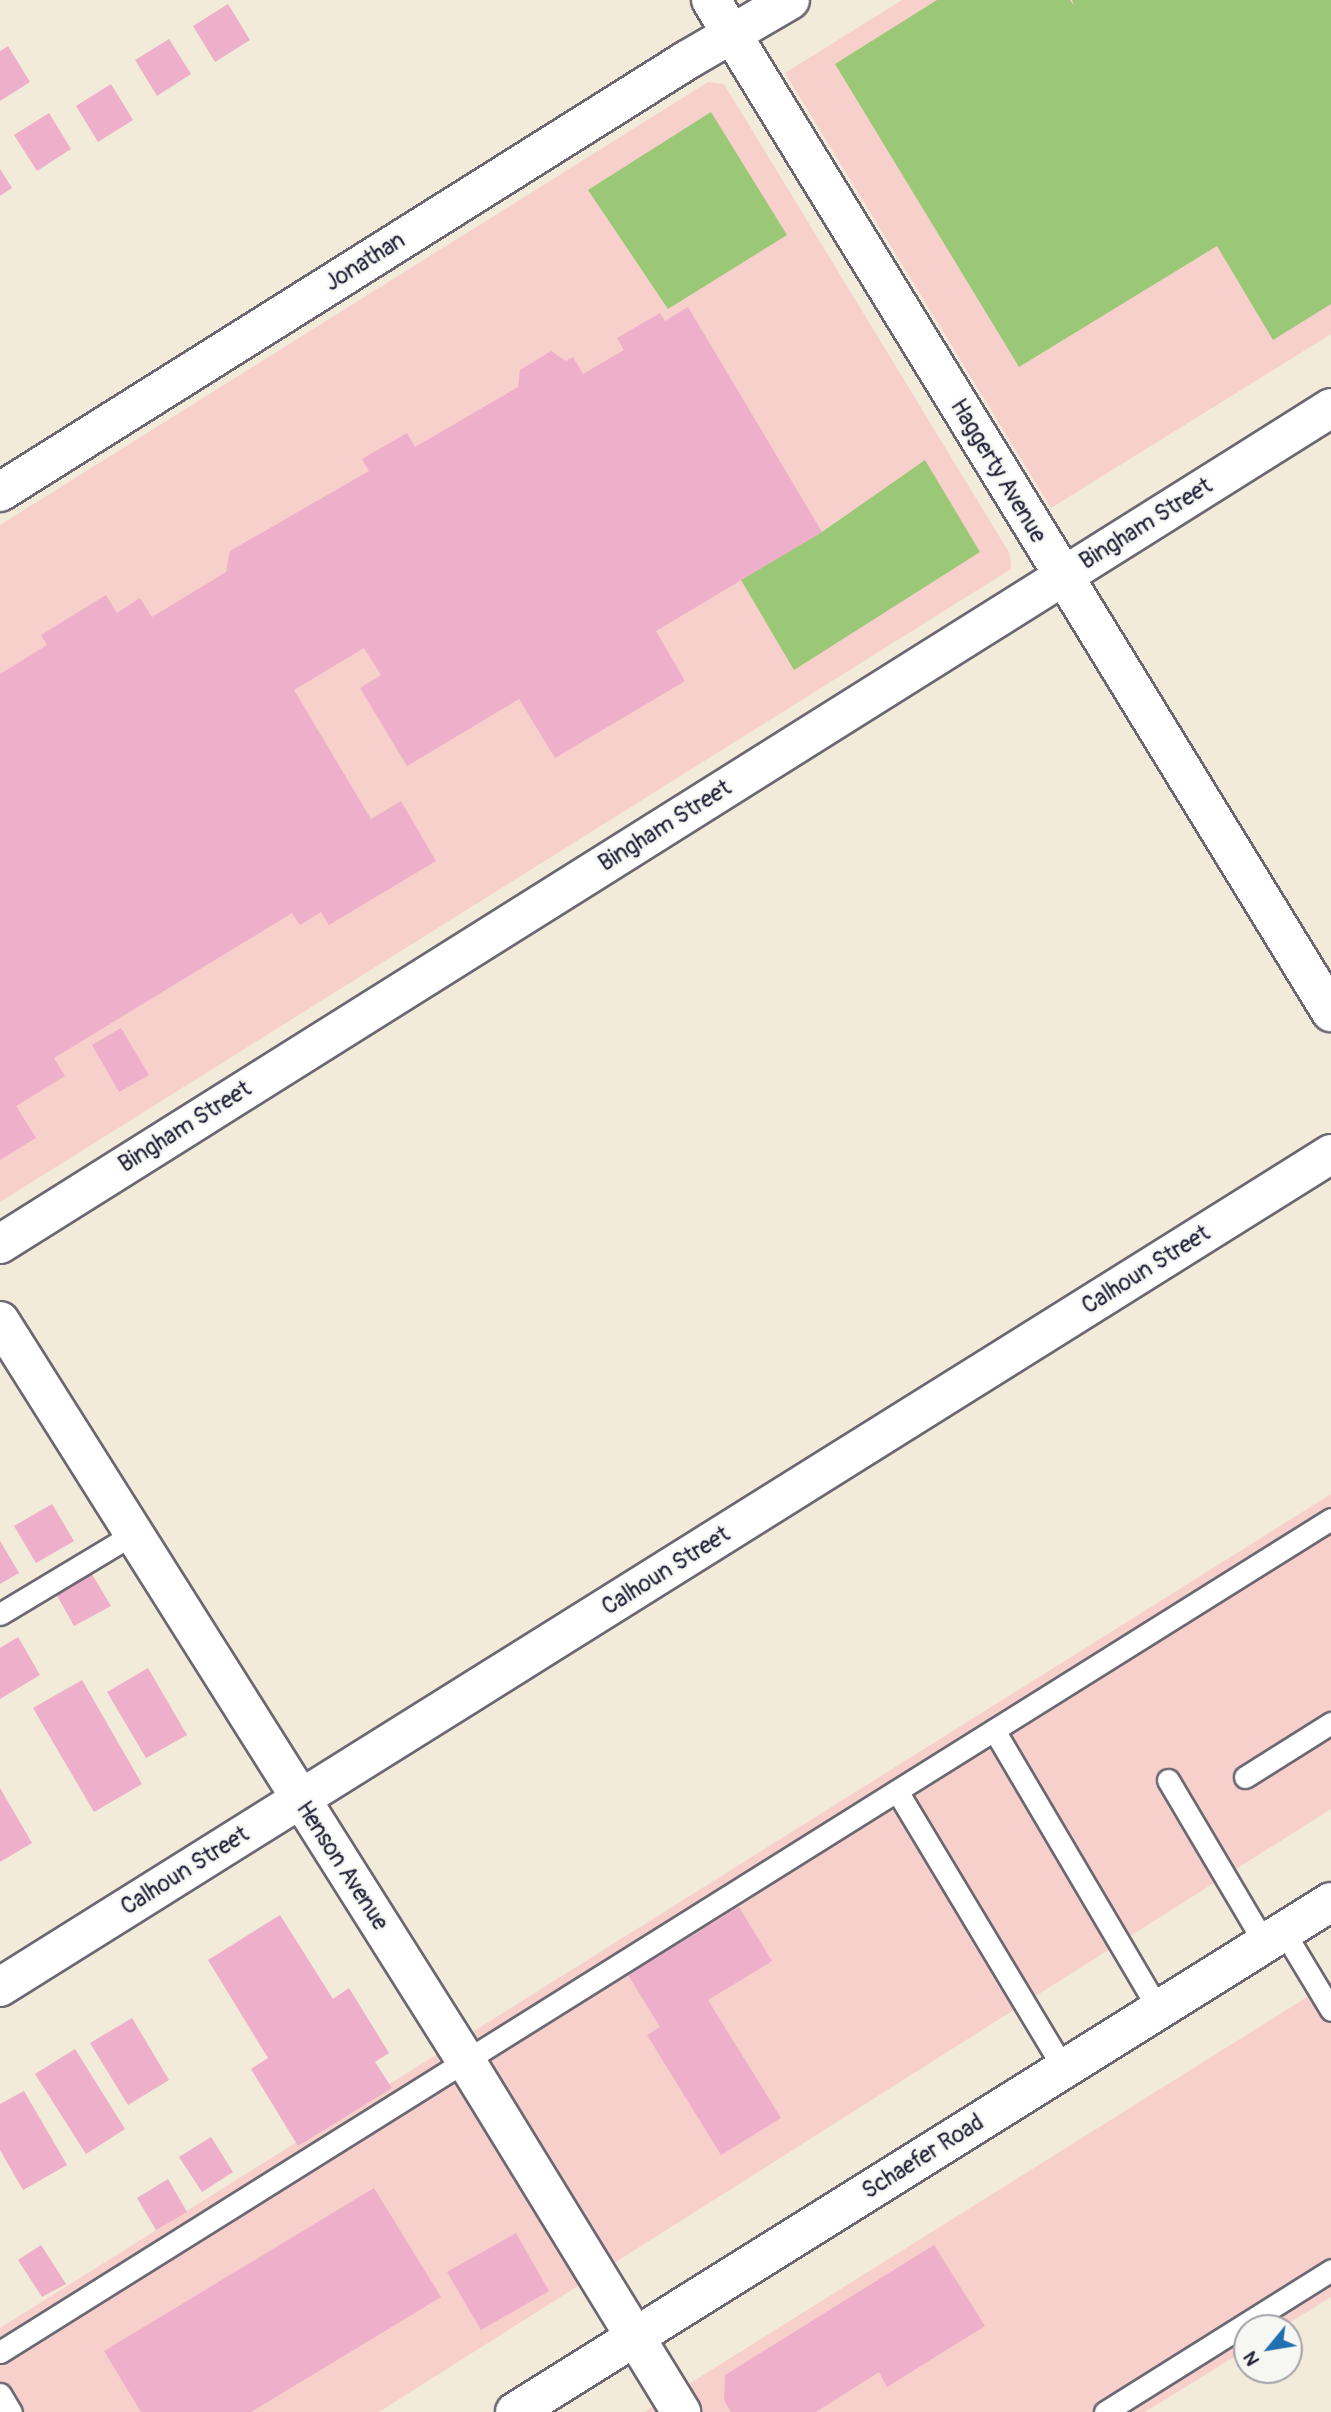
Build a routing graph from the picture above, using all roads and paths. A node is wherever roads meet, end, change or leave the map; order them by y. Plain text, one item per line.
1 (711, 0) edge
2 (790, 0) edge
3 (731, 33) junction
4 (1331, 408) edge
5 (0, 492) edge
6 (1063, 576) junction
7 (1331, 1012) edge
8 (1331, 1154) edge
9 (0, 1244) edge
10 (0, 1321) edge
11 (1331, 1519) edge
12 (133, 1534) junction
13 (0, 1614) edge
14 (1325, 1727) edge
15 (994, 1730) junction
16 (1331, 1749) edge
17 (1245, 1777) dead end
18 (1168, 1780) dead end
19 (897, 1791) junction
20 (300, 1800) junction
21 (1331, 1902) edge
22 (1274, 1938) junction
23 (0, 1987) edge
24 (1159, 2010) junction
25 (1331, 2010) edge
26 (466, 2061) junction
27 (1064, 2069) junction
28 (1331, 2270) edge
29 (637, 2336) junction
30 (0, 2352) edge
31 (0, 2394) edge
32 (11, 2412) edge
33 (516, 2412) edge
34 (681, 2412) edge
35 (1105, 2412) edge

1 - 3 street, Haggerty Avenue
2 - 3 street, Jonathan
3 - 5 street, Jonathan
3 - 6 street, Haggerty Avenue
4 - 6 street, Bingham Street
6 - 7 street, Haggerty Avenue
6 - 9 street, Bingham Street
8 - 20 street, Calhoun Street
10 - 12 street, Henson Avenue
11 - 15 lane
12 - 13 lane
12 - 20 street, Henson Avenue
14 - 16 lane
14 - 17 lane
15 - 19 lane
15 - 24 lane
18 - 22 lane
19 - 26 lane
19 - 27 lane
20 - 23 street, Calhoun Street
20 - 26 street, Henson Avenue
21 - 22 street, Schaefer Road
22 - 24 street, Schaefer Road
22 - 25 lane
24 - 27 street, Schaefer Road
26 - 29 street, Henson Avenue
26 - 30 lane
27 - 29 street, Schaefer Road
28 - 35 lane
29 - 33 street, Schaefer Road
29 - 34 street, Henson Avenue
31 - 32 lane

